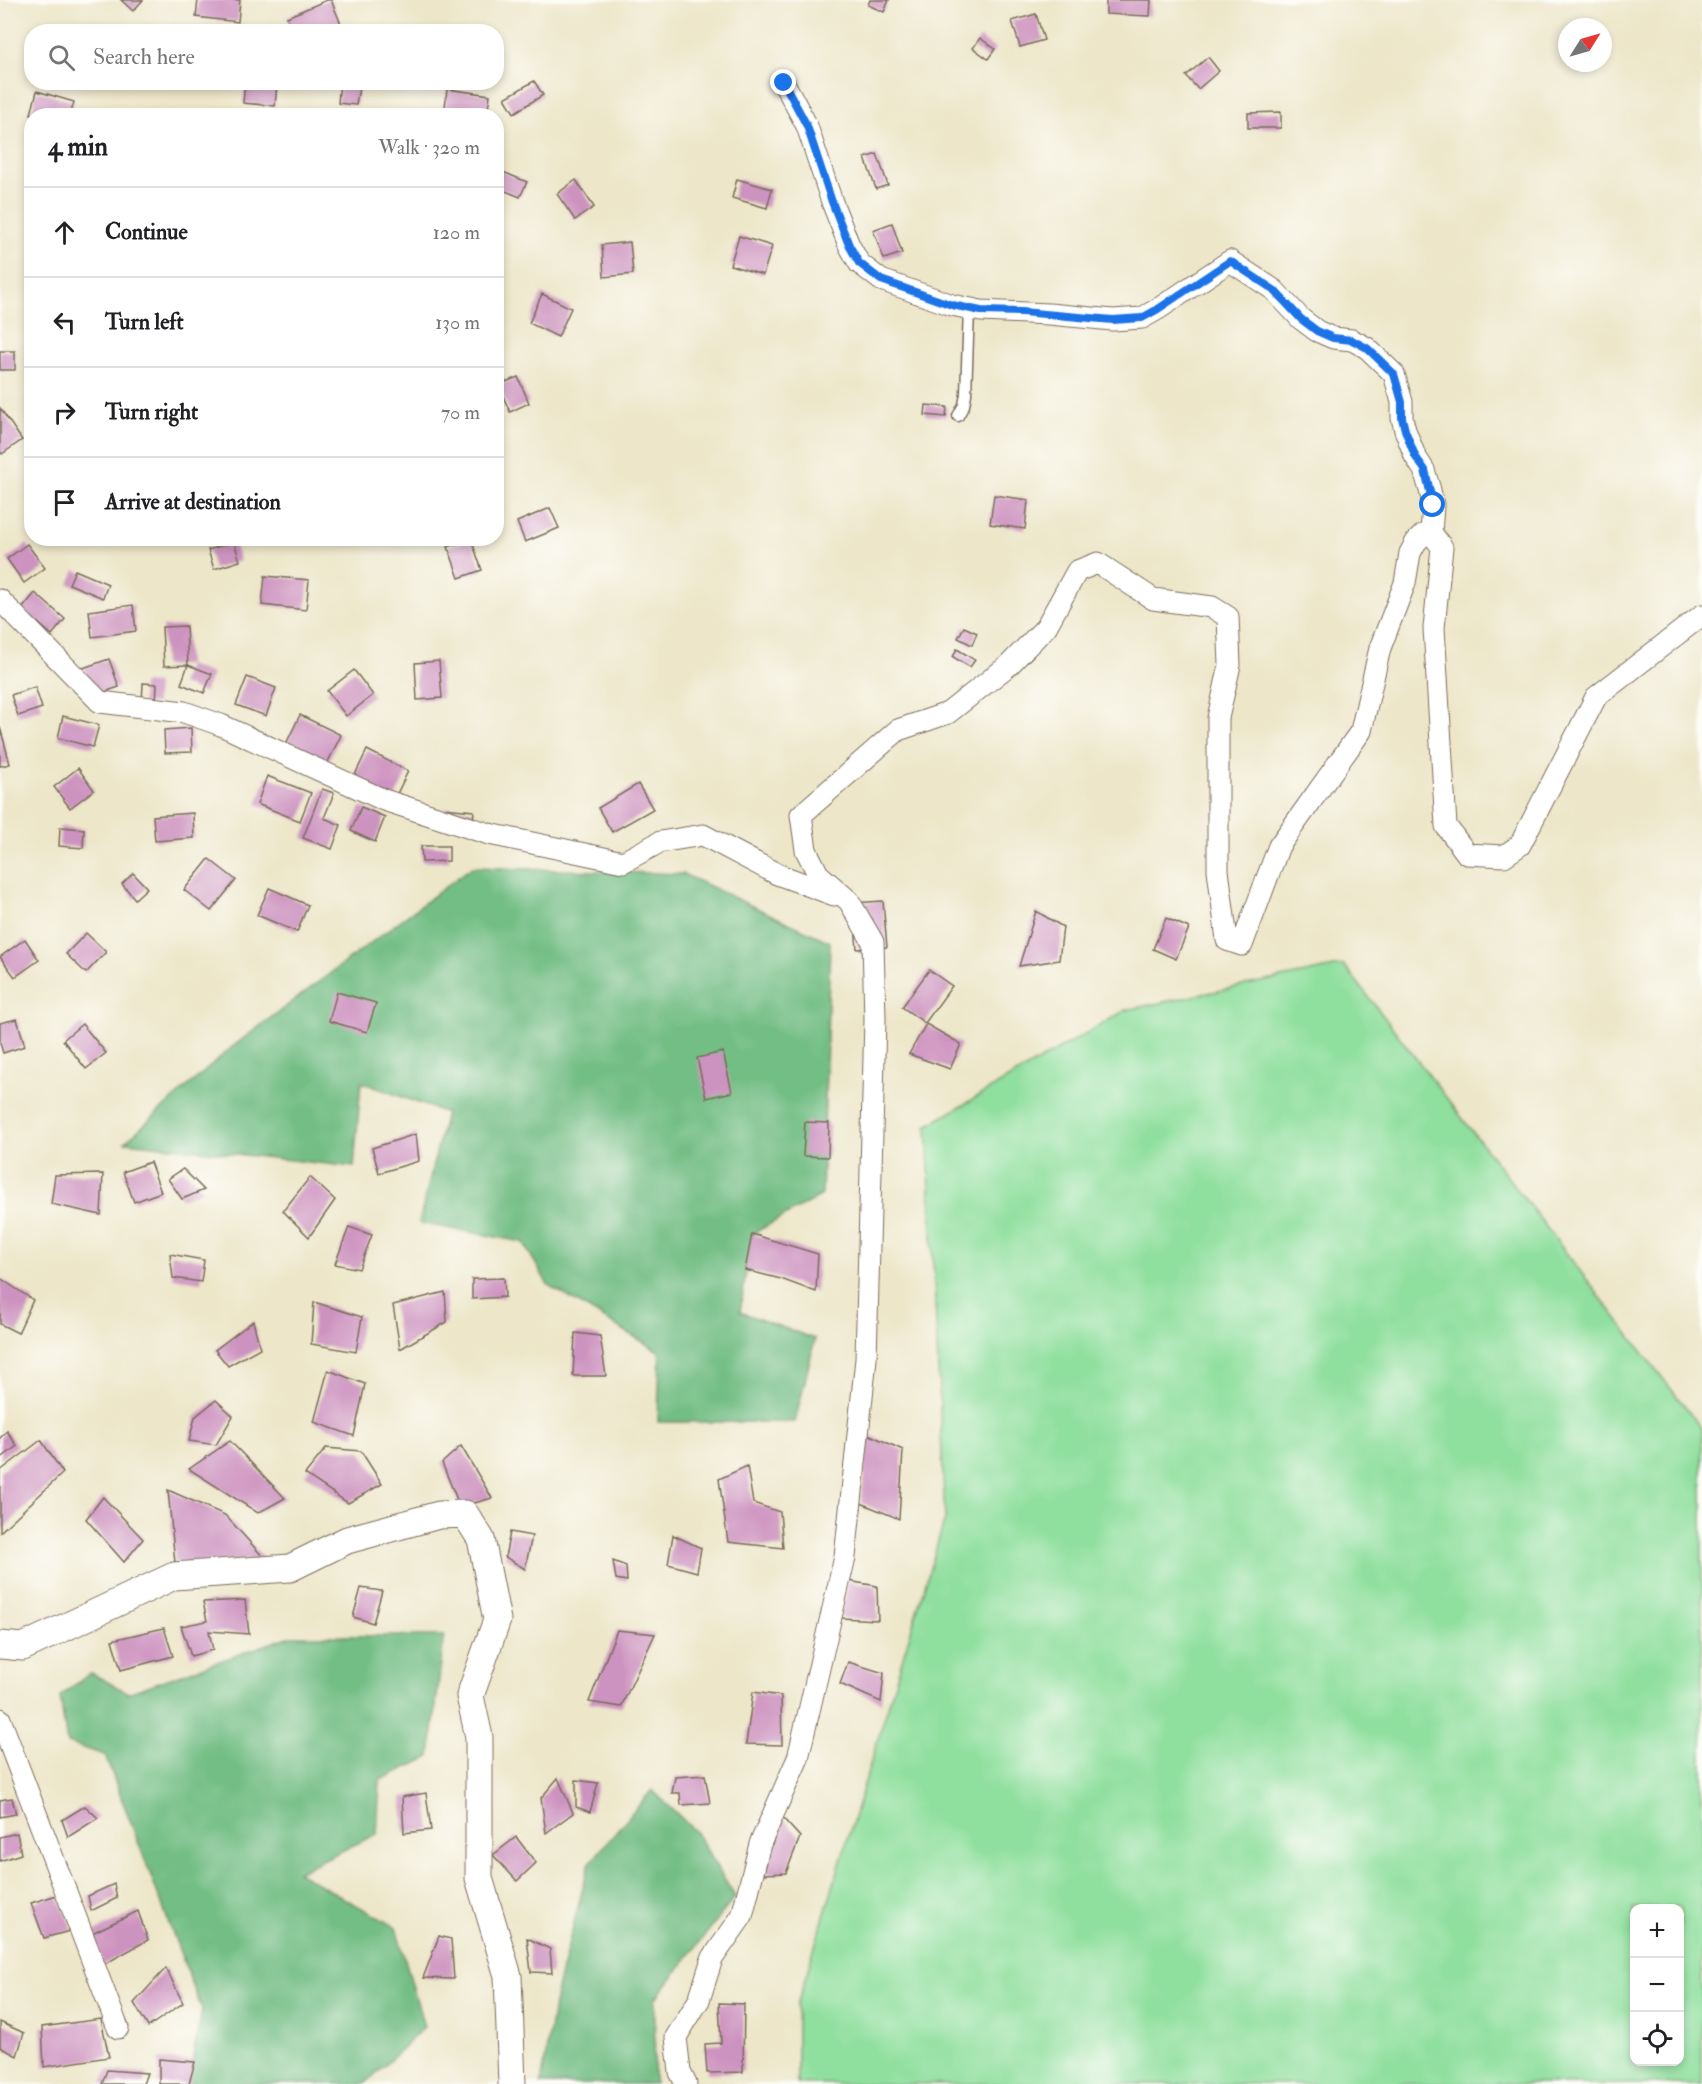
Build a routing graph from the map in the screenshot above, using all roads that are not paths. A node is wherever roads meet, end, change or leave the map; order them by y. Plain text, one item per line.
1 (784, 83) dead end
2 (969, 309) junction
3 (958, 416) dead end
4 (1431, 533) junction
5 (0, 600) edge
6 (1702, 615) edge
7 (849, 901) junction
8 (0, 1645) edge
9 (0, 1719) edge
10 (118, 2028) dead end
11 (513, 2084) edge
12 (686, 2084) edge

1 - 2 street
2 - 3 lane
2 - 4 street
4 - 6 street
4 - 7 street
5 - 7 street
7 - 12 street
8 - 11 street
9 - 10 street

